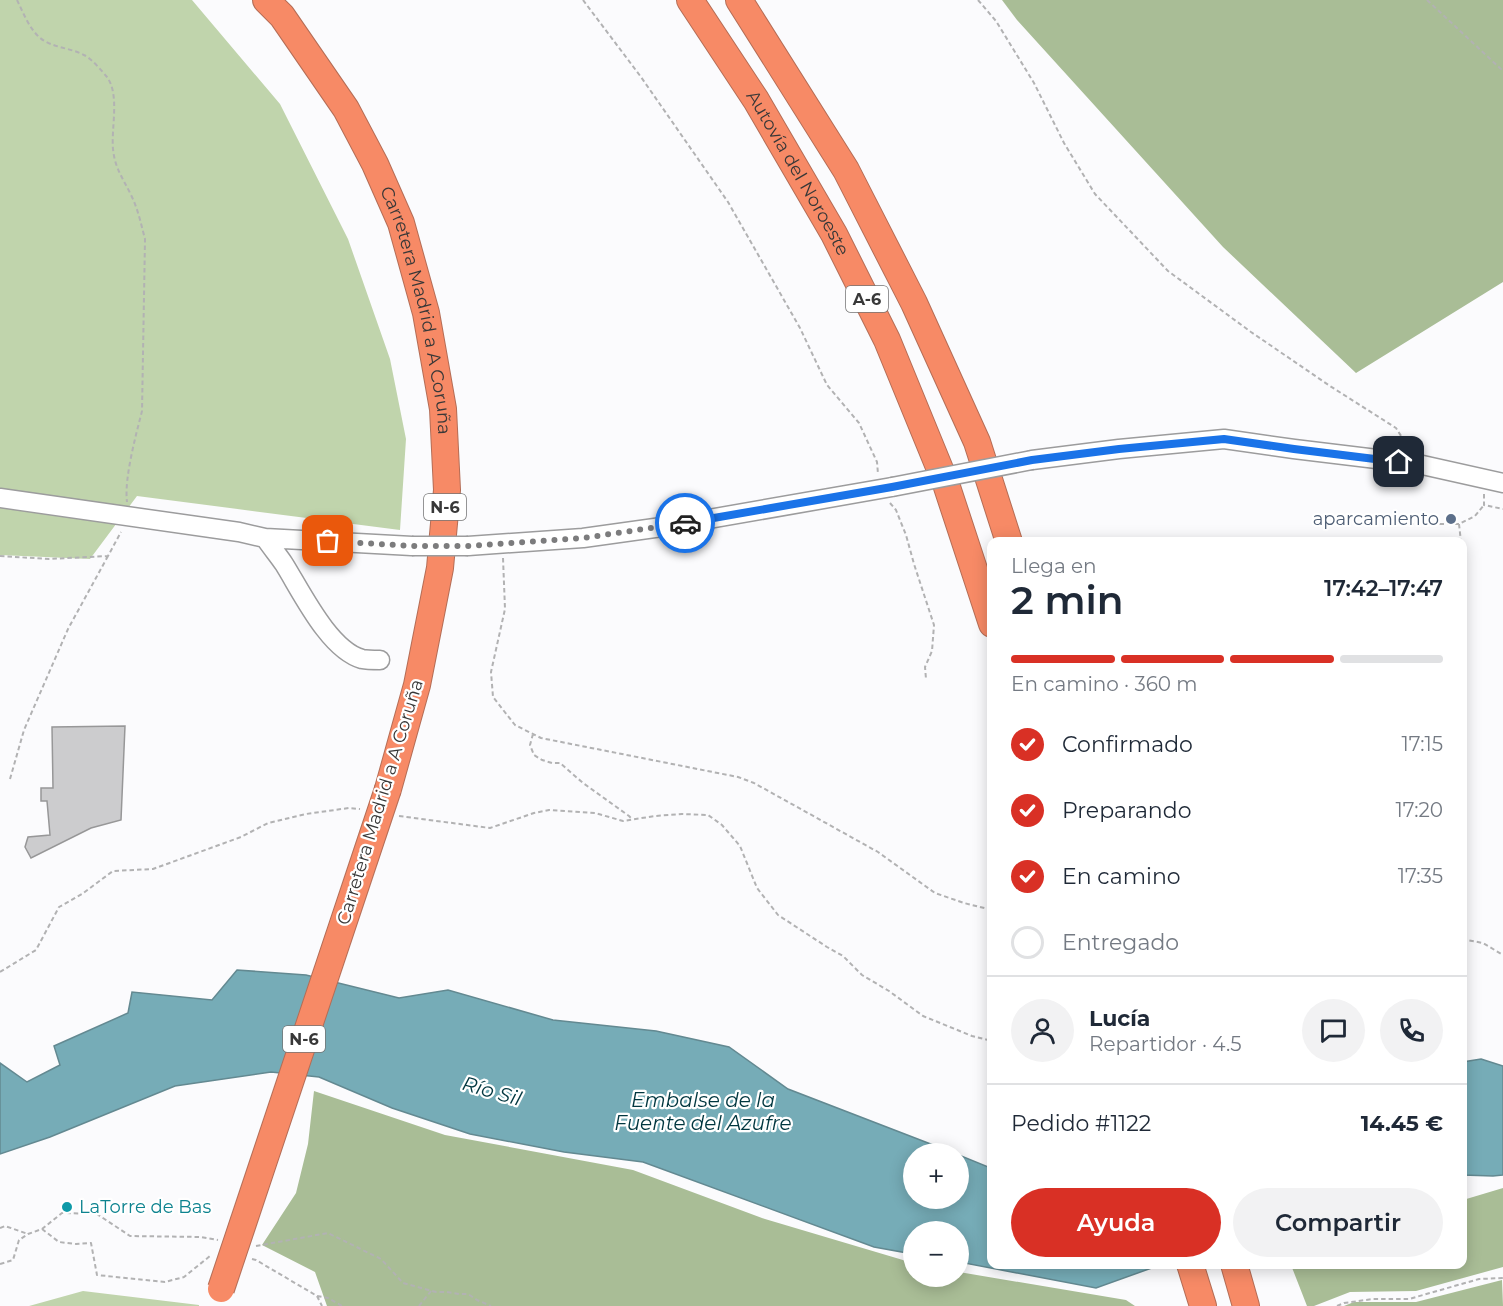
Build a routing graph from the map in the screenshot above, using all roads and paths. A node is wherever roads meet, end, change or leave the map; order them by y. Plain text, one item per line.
1 (17, 0) edge
2 (266, 0) edge
3 (583, 0) edge
4 (690, 0) edge
5 (739, 0) edge
6 (978, 0) edge
7 (1426, 0) edge
8 (1503, 71) edge
9 (1418, 465) junction
10 (1494, 481) edge
11 (886, 488) junction
12 (0, 498) edge
13 (1484, 505) junction
14 (1503, 509) edge
15 (129, 517) junction
16 (1402, 524) dead end
17 (1459, 524) junction
18 (1007, 537) edge
19 (1460, 537) edge
20 (265, 538) junction
21 (503, 544) junction
22 (0, 556) edge
23 (108, 556) junction
24 (987, 609) edge
25 (380, 660) dead end
26 (926, 680) dead end
27 (533, 734) junction
28 (10, 779) dead end
29 (360, 809) dead end
30 (394, 815) dead end
31 (632, 819) junction
32 (987, 909) edge
33 (1467, 940) edge
34 (1503, 955) edge
35 (0, 972) edge
36 (987, 1040) edge
37 (0, 1228) edge
38 (28, 1234) junction
39 (211, 1256) dead end
40 (245, 1259) dead end
41 (0, 1264) edge
42 (1192, 1269) edge
43 (1235, 1269) edge
44 (1503, 1278) edge
45 (317, 1296) junction
46 (218, 1298) edge
47 (322, 1306) edge
48 (342, 1306) edge
49 (420, 1306) edge
50 (491, 1306) edge
51 (1203, 1306) edge
52 (1246, 1306) edge
53 (1337, 1306) edge

1 - 15 path
2 - 46 highway, Carretera Madrid a A Coruña / N-6, bridge
3 - 11 path
4 - 24 highway, Autovía del Noroeste / A-6
5 - 18 highway, A-6
6 - 9 path
7 - 8 path
9 - 10 street
9 - 11 street, bridge
10 - 13 path
11 - 21 street
11 - 26 path
12 - 15 street
13 - 14 path
13 - 17 path
15 - 20 street
15 - 23 path
16 - 17 path
17 - 19 path
20 - 21 street, bridge
20 - 25 street
21 - 27 path
22 - 23 path
23 - 28 path
27 - 31 path
27 - 32 path
29 - 35 path
30 - 31 path
31 - 36 path
33 - 34 path
37 - 38 path
38 - 39 path
38 - 41 path
40 - 45 path
42 - 51 highway
43 - 52 highway
44 - 53 path
45 - 47 path
45 - 48 path
49 - 50 path

